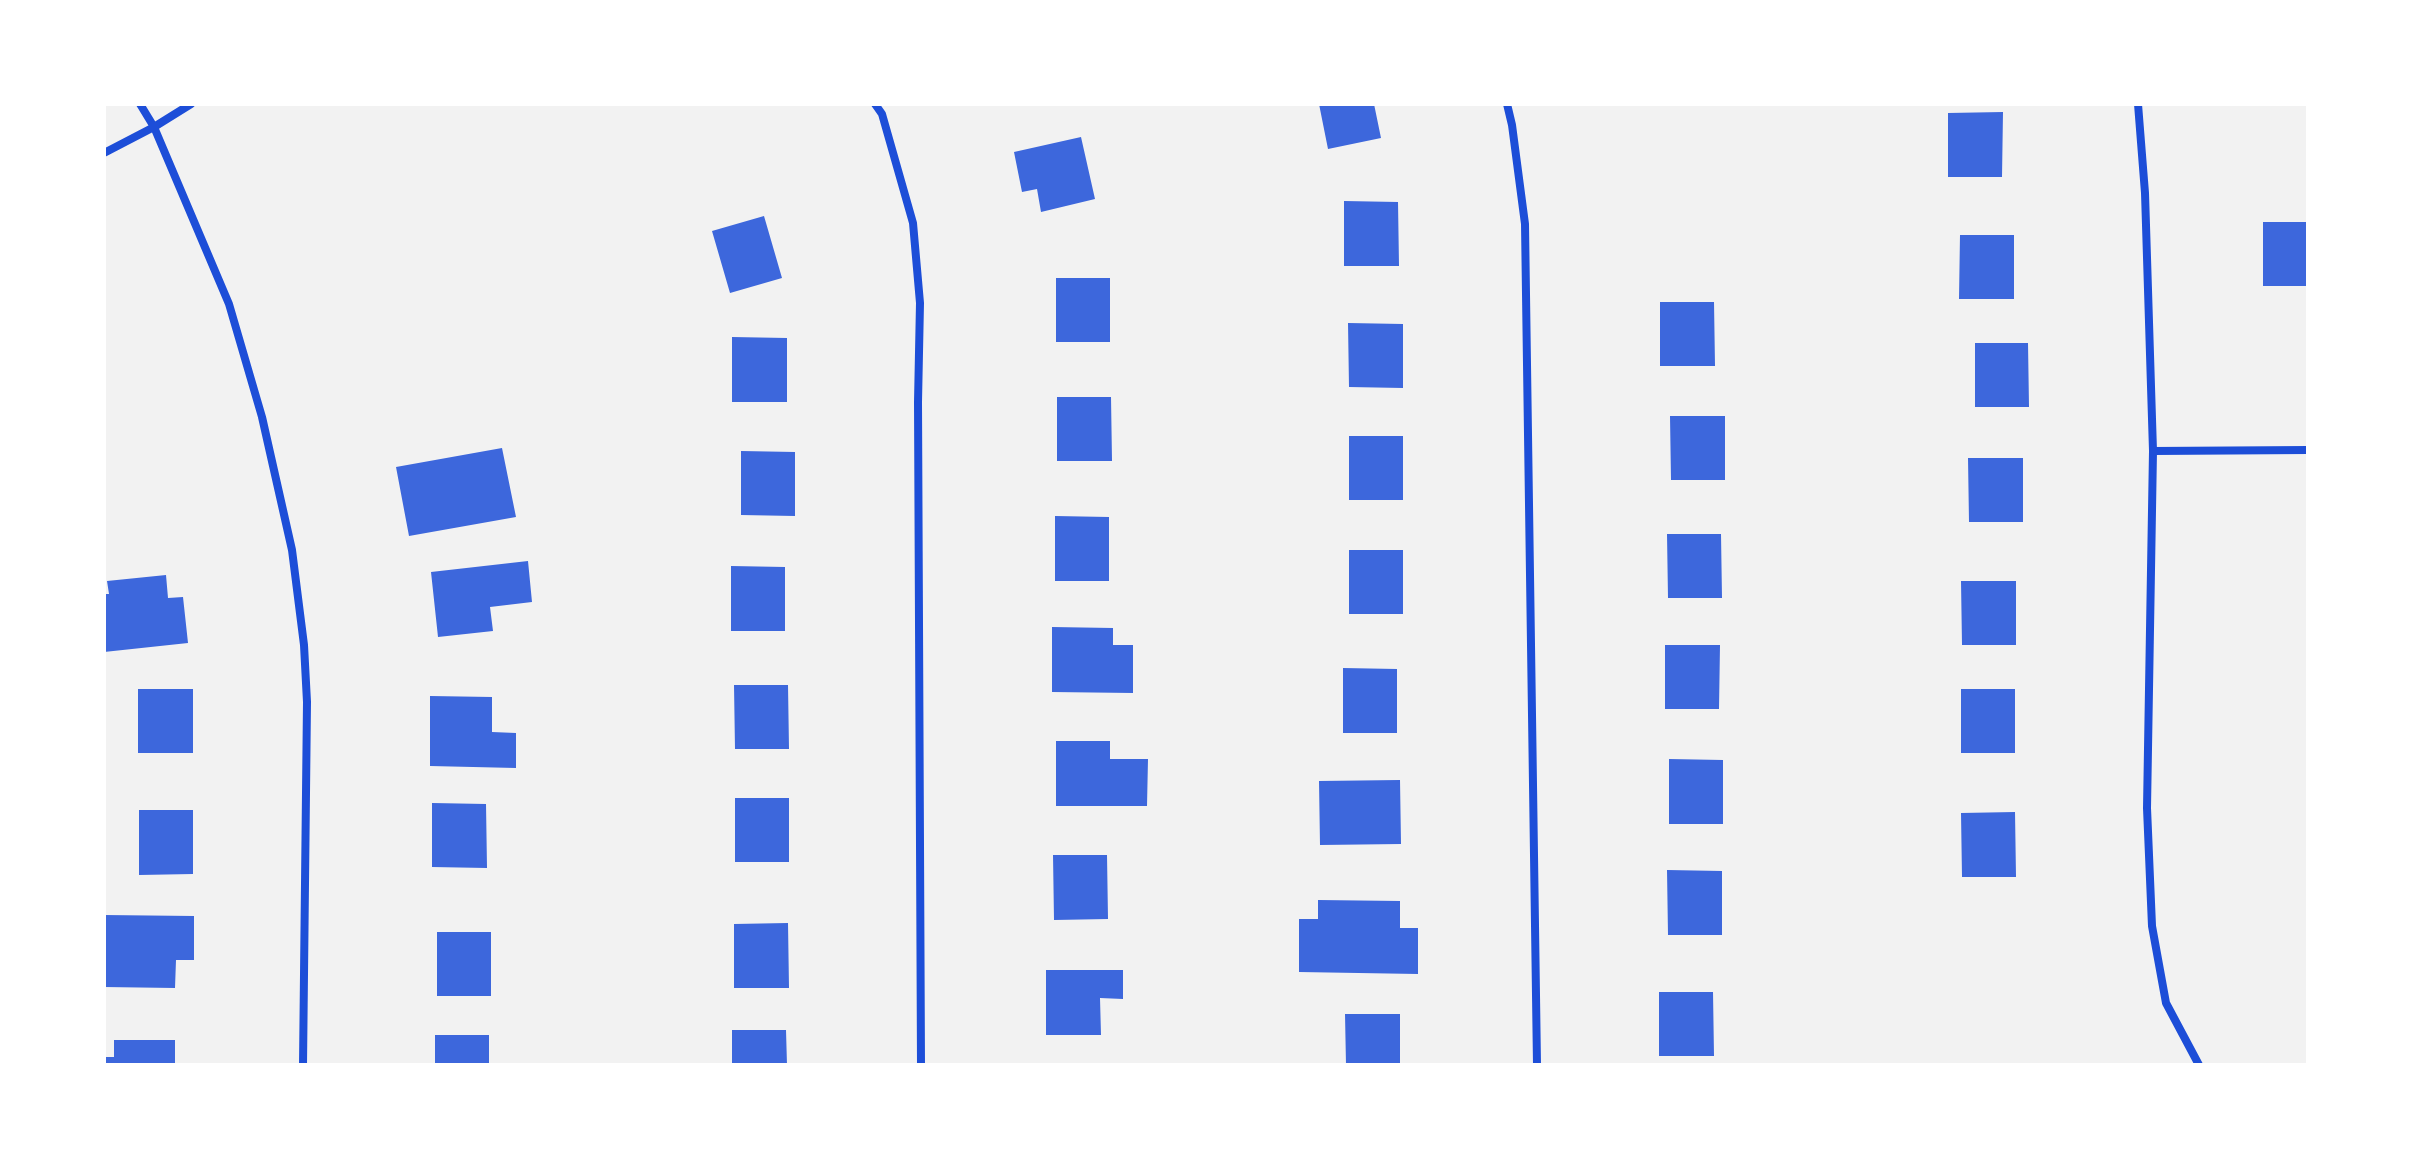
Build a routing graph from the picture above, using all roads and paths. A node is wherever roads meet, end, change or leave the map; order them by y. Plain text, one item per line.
1 (140, 104) edge
2 (191, 104) edge
3 (875, 104) edge
4 (1507, 104) edge
5 (2138, 104) edge
6 (154, 127) junction
7 (104, 153) edge
8 (2308, 450) edge
9 (2153, 451) junction
10 (303, 1065) edge
11 (921, 1065) edge
12 (1537, 1065) edge
13 (2199, 1065) edge

1 - 6 street
2 - 6 street
3 - 11 street
4 - 12 street
5 - 9 street
6 - 7 street
6 - 10 street
8 - 9 street
9 - 13 street

